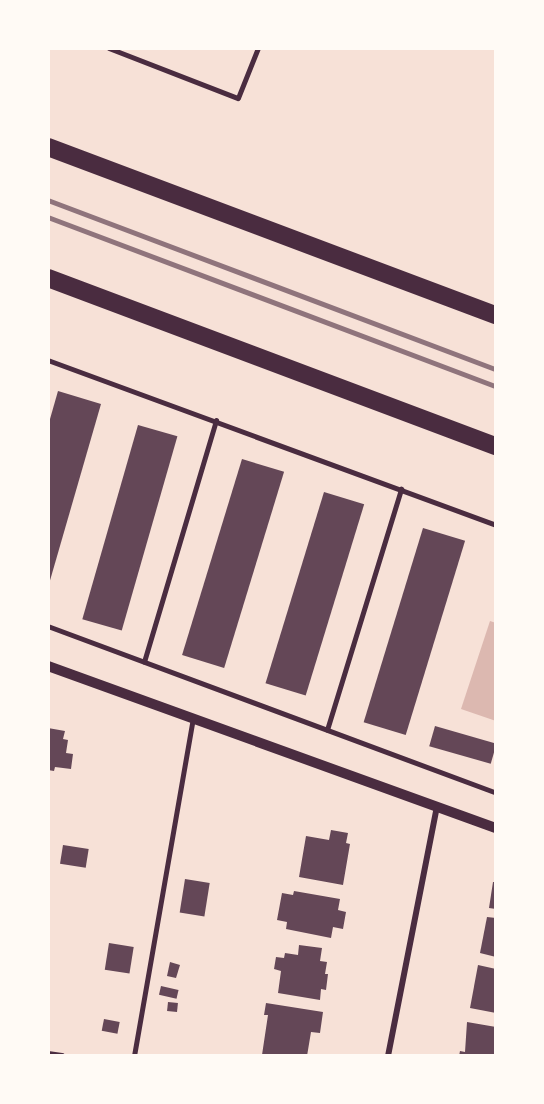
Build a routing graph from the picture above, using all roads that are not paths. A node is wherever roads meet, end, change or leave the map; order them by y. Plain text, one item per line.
1 (109, 48) edge
2 (258, 48) edge
3 (48, 147) edge
4 (48, 278) edge
5 (496, 315) edge
6 (48, 360) edge
7 (216, 421) junction
8 (496, 446) edge
9 (401, 489) junction
10 (496, 525) edge
11 (48, 626) edge
12 (144, 662) junction
13 (48, 666) edge
14 (193, 719) junction
15 (327, 730) junction
16 (496, 794) edge
17 (437, 807) junction
18 (496, 828) edge
19 (48, 1054) edge
20 (62, 1056) edge
21 (135, 1056) edge
22 (388, 1056) edge

1 - 2 lane
3 - 5 highway
4 - 8 highway
6 - 7 lane
7 - 9 lane
7 - 12 lane
9 - 10 lane
9 - 15 lane
11 - 12 lane
12 - 15 lane
13 - 14 street
14 - 17 street
14 - 21 lane
15 - 16 lane
17 - 18 street
17 - 22 street
19 - 20 street

